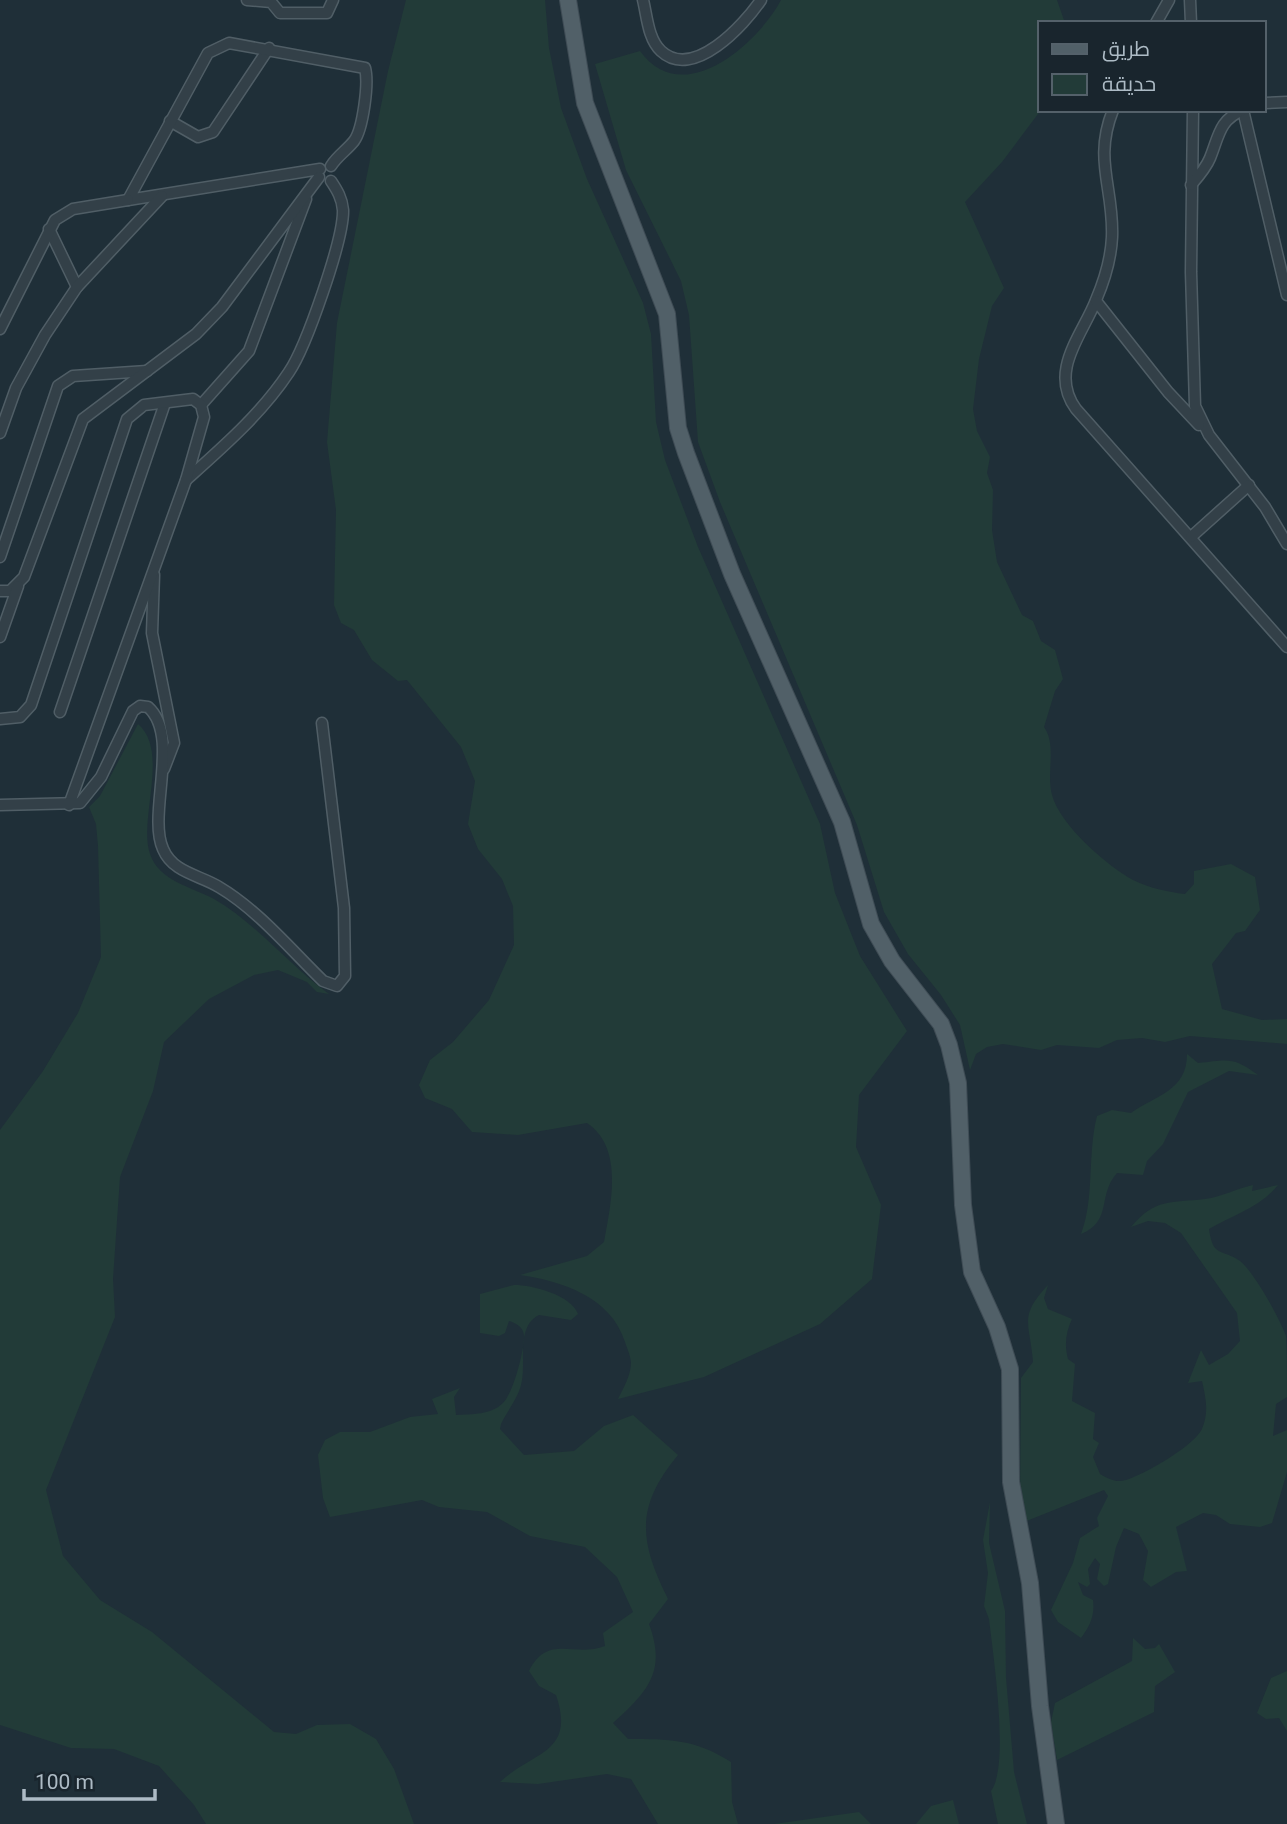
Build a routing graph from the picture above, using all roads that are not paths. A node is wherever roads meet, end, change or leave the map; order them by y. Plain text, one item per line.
1 (247, 0) edge
2 (333, 0) edge
3 (568, 0) edge
4 (643, 0) edge
5 (761, 0) edge
6 (1169, 0) edge
7 (1190, 0) edge
8 (1157, 21) edge
9 (1191, 21) edge
10 (268, 48) junction
11 (1266, 103) edge
12 (1287, 103) edge
13 (1111, 112) edge
14 (1193, 112) edge
15 (1239, 112) edge
16 (1243, 112) edge
17 (170, 121) junction
18 (325, 173) junction
19 (1192, 186) junction
20 (162, 196) junction
21 (306, 198) junction
22 (128, 200) junction
23 (49, 229) junction
24 (77, 287) junction
25 (1287, 295) edge
26 (1096, 301) junction
27 (0, 329) edge
28 (147, 371) junction
29 (165, 403) junction
30 (201, 405) junction
31 (0, 433) edge
32 (1209, 435) junction
33 (186, 480) junction
34 (1249, 485) junction
35 (1283, 528) edge
36 (1191, 537) junction
37 (1287, 544) edge
38 (0, 557) edge
39 (154, 567) junction
40 (18, 586) junction
41 (0, 591) edge
42 (0, 637) edge
43 (1287, 648) edge
44 (60, 712) dead end
45 (0, 719) edge
46 (322, 723) dead end
47 (163, 771) junction
48 (69, 805) junction
49 (0, 806) edge
50 (1056, 1824) edge

1 - 2 street
3 - 50 main road
4 - 5 street
6 - 8 street
7 - 9 street
10 - 17 street
10 - 17 street
10 - 18 street
11 - 12 street
13 - 26 street
14 - 19 street
15 - 19 street
16 - 25 street
17 - 22 street
18 - 20 street
18 - 21 street
18 - 33 street
19 - 32 street
20 - 22 street
20 - 24 street
21 - 28 street
21 - 30 street
22 - 23 street
23 - 24 street
23 - 27 street
24 - 31 street
26 - 32 street
26 - 36 street
28 - 38 street
28 - 40 street
29 - 30 street
29 - 44 street
29 - 45 street
30 - 33 street
32 - 34 street
33 - 39 street
34 - 35 street
34 - 36 street
35 - 37 street
36 - 43 street
39 - 47 street
39 - 48 street
40 - 41 street
40 - 42 street
46 - 47 street
47 - 48 street
48 - 49 street

